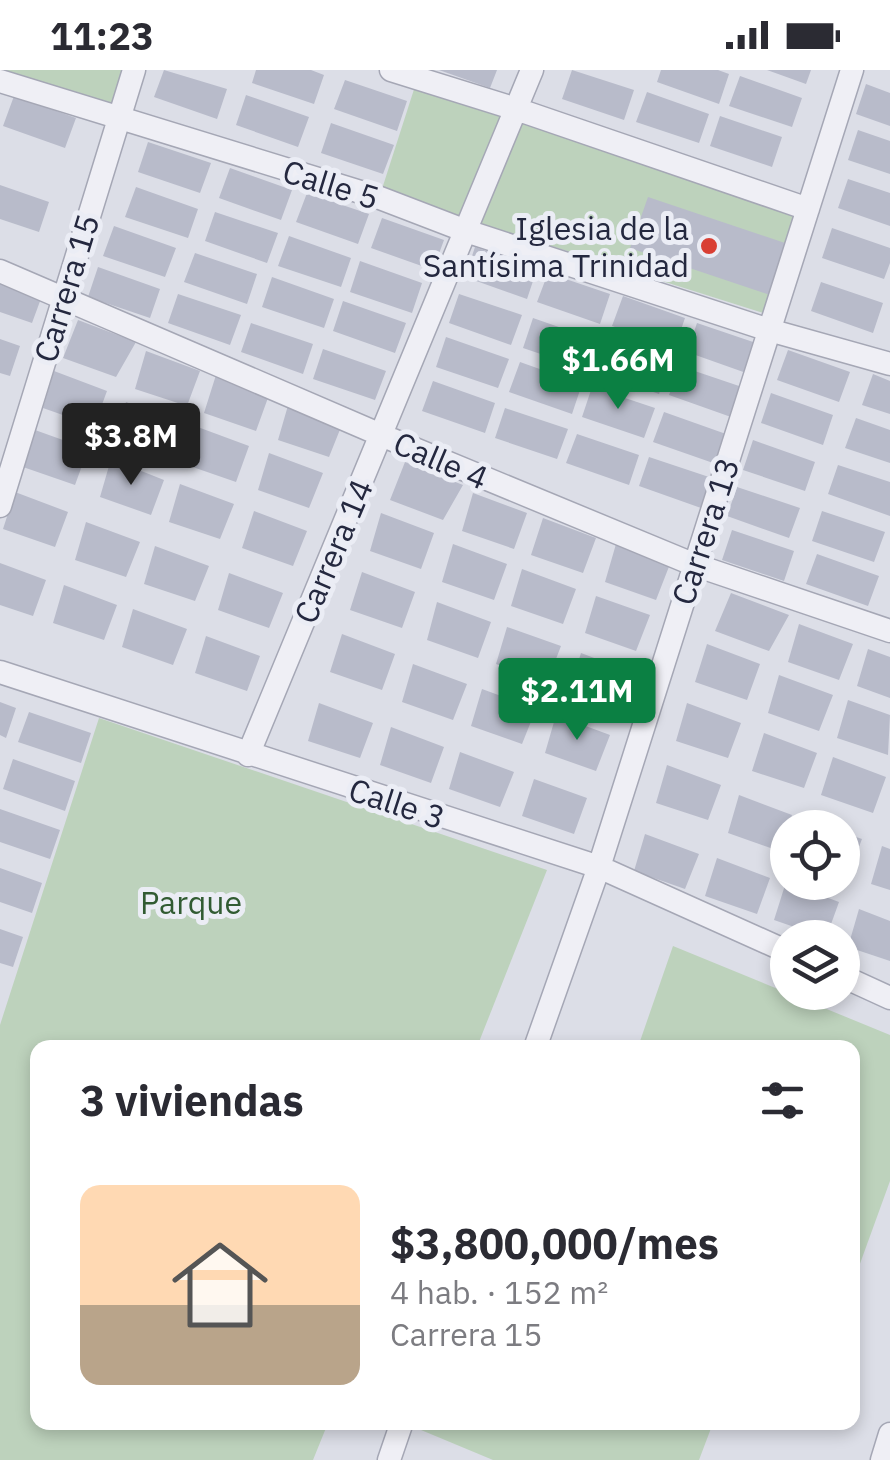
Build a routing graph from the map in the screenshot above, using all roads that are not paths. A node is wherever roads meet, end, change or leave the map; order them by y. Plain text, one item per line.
1 (134, 70) edge
2 (390, 70) edge
3 (532, 70) edge
4 (852, 70) edge
5 (0, 81) edge
6 (516, 108) junction
7 (116, 119) junction
8 (808, 209) junction
9 (466, 231) junction
10 (0, 271) edge
11 (64, 296) junction
12 (770, 330) junction
13 (890, 364) edge
14 (381, 435) junction
15 (0, 506) edge
16 (694, 566) junction
17 (890, 631) edge
18 (0, 672) edge
19 (248, 755) junction
20 (599, 867) junction
21 (770, 944) edge
22 (860, 984) edge
23 (890, 998) edge
24 (538, 1040) edge
25 (399, 1430) edge
26 (890, 1434) edge
27 (388, 1460) edge
28 (882, 1460) edge

1 - 7 street, Carrera 15
2 - 6 street
3 - 6 street, Carrera 14
4 - 8 street, Carrera 13
5 - 7 street, Calle 5
6 - 8 street
6 - 9 street, Carrera 14
7 - 9 street, Calle 5
7 - 11 street, Carrera 15
8 - 12 street, Carrera 13
9 - 12 street, Calle 5
9 - 14 street, Carrera 14
10 - 11 street, Calle 4
11 - 14 street, Calle 4
11 - 15 street, Carrera 15
12 - 13 street, Calle 5
12 - 16 street, Carrera 13
14 - 16 street, Calle 4
14 - 19 street, Carrera 14
16 - 17 street, Calle 4
16 - 20 street, Carrera 13
18 - 19 street, Calle 3
19 - 20 street, Calle 3
20 - 21 street, Calle 3
20 - 24 street, Carrera 13
22 - 23 street
25 - 27 street
26 - 28 street

